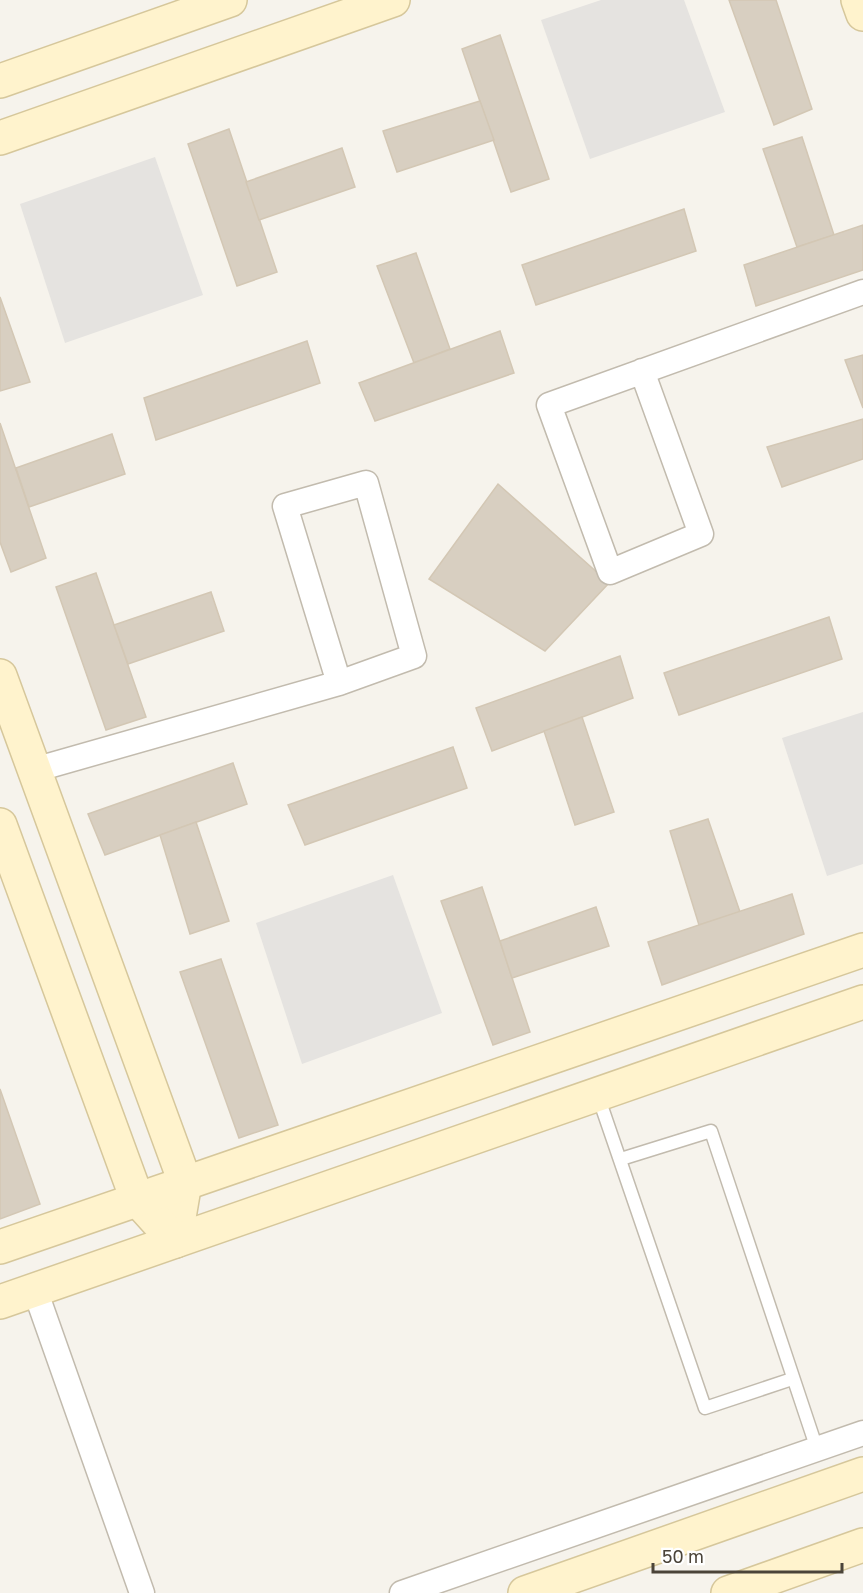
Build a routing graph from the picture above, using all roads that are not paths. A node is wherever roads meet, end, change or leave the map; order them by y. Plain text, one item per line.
1 (230, 0) edge
2 (393, 0) edge
3 (858, 0) edge
4 (863, 14) edge
5 (0, 81) edge
6 (0, 138) edge
7 (863, 292) edge
8 (642, 371) junction
9 (0, 676) edge
10 (339, 683) junction
11 (34, 770) junction
12 (0, 825) edge
13 (863, 950) edge
14 (863, 1002) edge
15 (598, 1095) junction
16 (621, 1159) junction
17 (184, 1182) junction
18 (137, 1198) junction
19 (174, 1241) junction
20 (0, 1247) edge
21 (35, 1290) junction
22 (0, 1302) edge
23 (792, 1379) junction
24 (863, 1432) edge
25 (817, 1449) junction
26 (863, 1474) edge
27 (863, 1545) edge
28 (142, 1593) edge
29 (402, 1593) edge
30 (525, 1593) edge
31 (728, 1593) edge

1 - 5 main road
2 - 6 main road
3 - 4 main road
7 - 8 street
8 - 8 street
9 - 11 main road
10 - 10 street
10 - 11 street
11 - 17 main road
12 - 18 main road
13 - 17 main road
14 - 15 main road
15 - 16 lane
15 - 19 main road
16 - 23 lane
16 - 23 lane
17 - 18 main road
17 - 19 main road
18 - 19 main road
18 - 20 main road
19 - 21 main road
21 - 22 main road
21 - 28 street
23 - 25 lane
24 - 25 street
25 - 29 street
26 - 30 main road
27 - 31 main road

